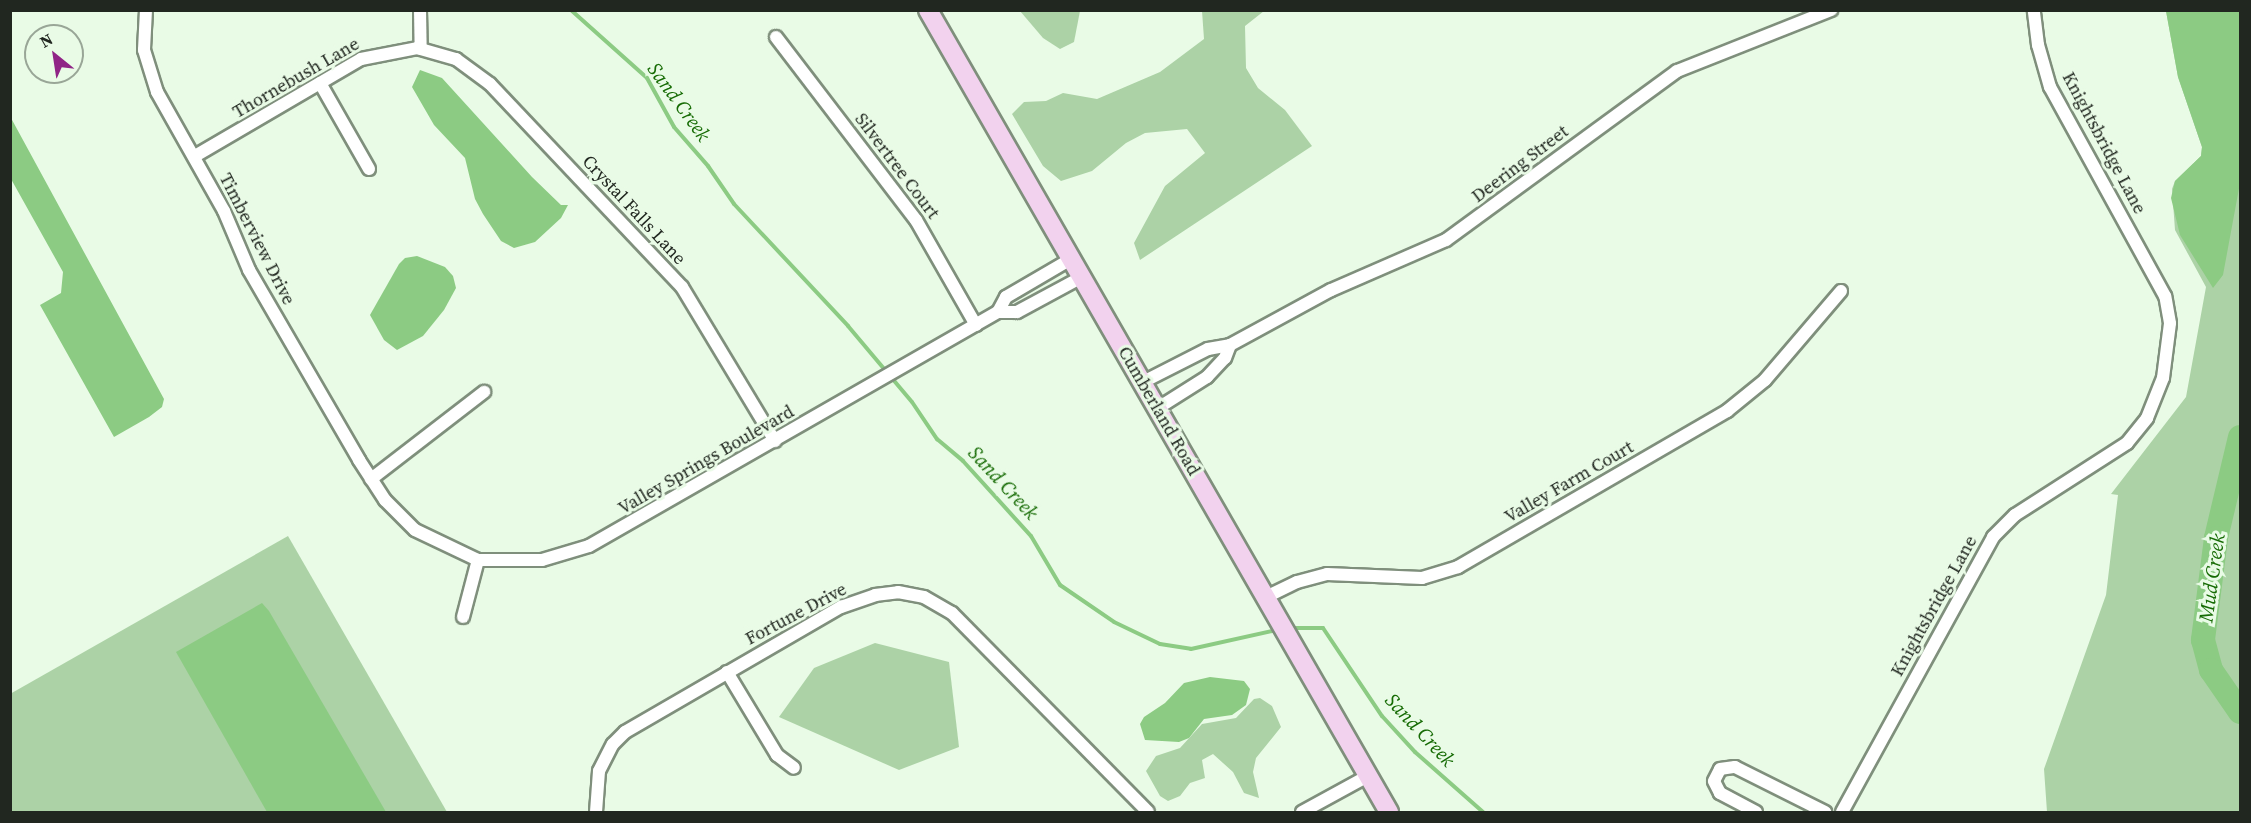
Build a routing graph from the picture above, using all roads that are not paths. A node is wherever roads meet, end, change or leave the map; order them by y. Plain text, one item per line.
1 (146, 10) edge
2 (420, 10) edge
3 (928, 10) edge
4 (1831, 10) edge
5 (2034, 10) edge
6 (776, 38) dead end
7 (421, 49) junction
8 (320, 83) junction
9 (195, 156) junction
10 (369, 169) dead end
11 (1071, 259) junction
12 (1082, 277) junction
13 (1841, 291) dead end
14 (998, 312) junction
15 (976, 325) junction
16 (1230, 345) junction
17 (1143, 382) junction
18 (484, 392) dead end
19 (1158, 408) junction
20 (775, 441) junction
21 (371, 479) junction
22 (415, 530) joint
23 (478, 560) junction
24 (1266, 597) junction
25 (463, 617) dead end
26 (727, 672) junction
27 (794, 768) dead end
28 (1368, 776) junction
29 (596, 813) edge
30 (1148, 813) edge
31 (1302, 813) edge
32 (1389, 813) edge
33 (1756, 813) edge
34 (1825, 813) edge
35 (1842, 813) edge

1 - 9 street, Timberview Drive
2 - 7 street
3 - 11 main road, Cumberland Road
4 - 16 street, Deering Street
5 - 35 street, Knightsbridge Lane
6 - 15 street, Silvertree Court
7 - 8 street, Thornebush Lane
7 - 20 street, Crystal Falls Lane
8 - 9 street, Thornebush Lane
8 - 10 street
9 - 21 street, Timberview Drive
11 - 12 main road, Cumberland Road
11 - 14 street, Valley Springs Boulevard
12 - 14 street, Valley Springs Boulevard
12 - 17 main road, Cumberland Road
13 - 24 street, Valley Farm Court
14 - 15 street, Valley Springs Boulevard
15 - 20 street, Valley Springs Boulevard
16 - 17 street, Deering Street
16 - 19 street, Deering Street
17 - 19 main road, Cumberland Road
18 - 21 street
19 - 24 main road, Cumberland Road
20 - 23 street, Valley Springs Boulevard
21 - 22 street, Timberview Drive
22 - 23 street, Valley Springs Boulevard
23 - 25 street
24 - 28 main road, Cumberland Road
26 - 27 street
26 - 29 street, Fortune Drive
26 - 30 street, Fortune Drive
28 - 31 street
28 - 32 main road, Cumberland Road
33 - 34 street

